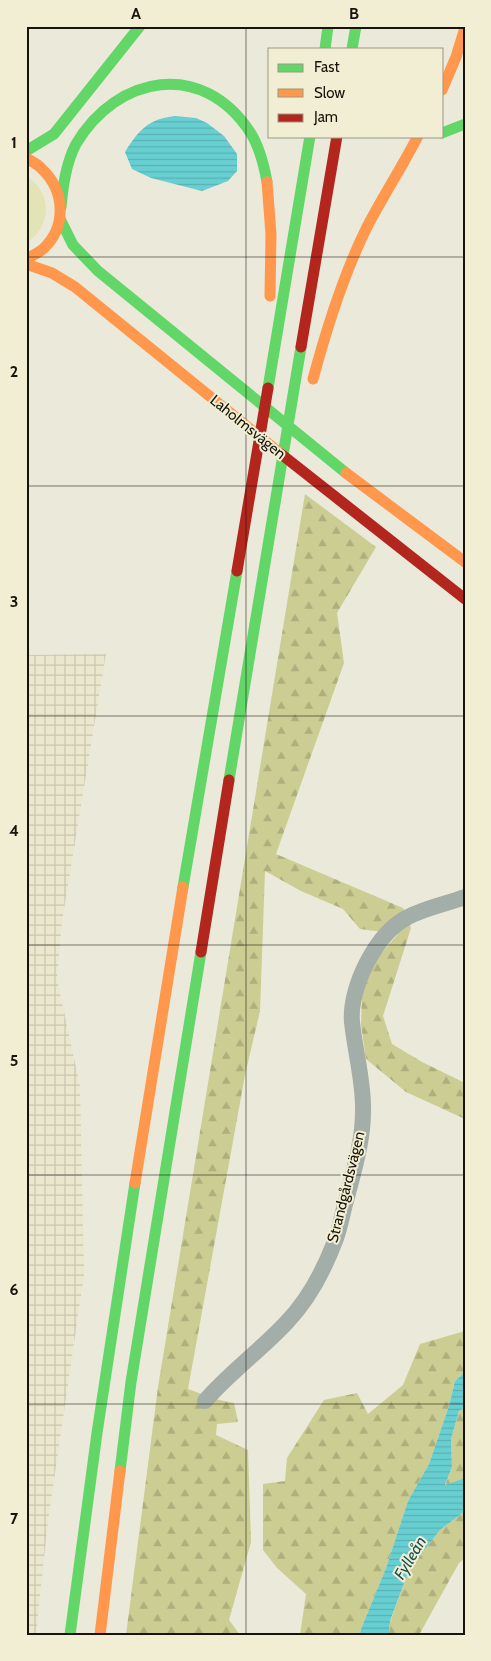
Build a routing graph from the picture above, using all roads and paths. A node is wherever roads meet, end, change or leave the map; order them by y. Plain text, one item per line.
1 (140, 26) edge
2 (328, 26) edge
3 (356, 26) edge
4 (465, 28) edge
5 (325, 48) edge
6 (352, 48) edge
7 (444, 85) edge
8 (465, 124) edge
9 (444, 132) edge
10 (310, 138) edge
11 (338, 138) edge
12 (423, 139) edge
13 (26, 151) edge
14 (26, 158) edge
15 (62, 207) junction
16 (60, 219) junction
17 (26, 259) edge
18 (26, 264) edge
19 (311, 387) dead end
20 (268, 388) junction
21 (302, 423) dead end
22 (292, 476) dead end
23 (288, 494) dead end
24 (465, 562) edge
25 (465, 599) edge
26 (257, 610) junction
27 (465, 896) edge
28 (205, 1400) dead end
29 (70, 1635) edge
30 (100, 1635) edge

1 - 13 highway
2 - 5 highway
3 - 6 highway
4 - 7 highway
8 - 9 highway
10 - 20 highway
11 - 26 highway
12 - 19 highway
14 - 15 highway
15 - 16 highway
15 - 20 highway
16 - 17 highway
16 - 24 highway, Laholmsvägen
18 - 25 highway, Laholmsvägen
20 - 29 highway
21 - 22 highway
23 - 26 highway
26 - 30 highway
27 - 28 street, Strandgårdsvägen

